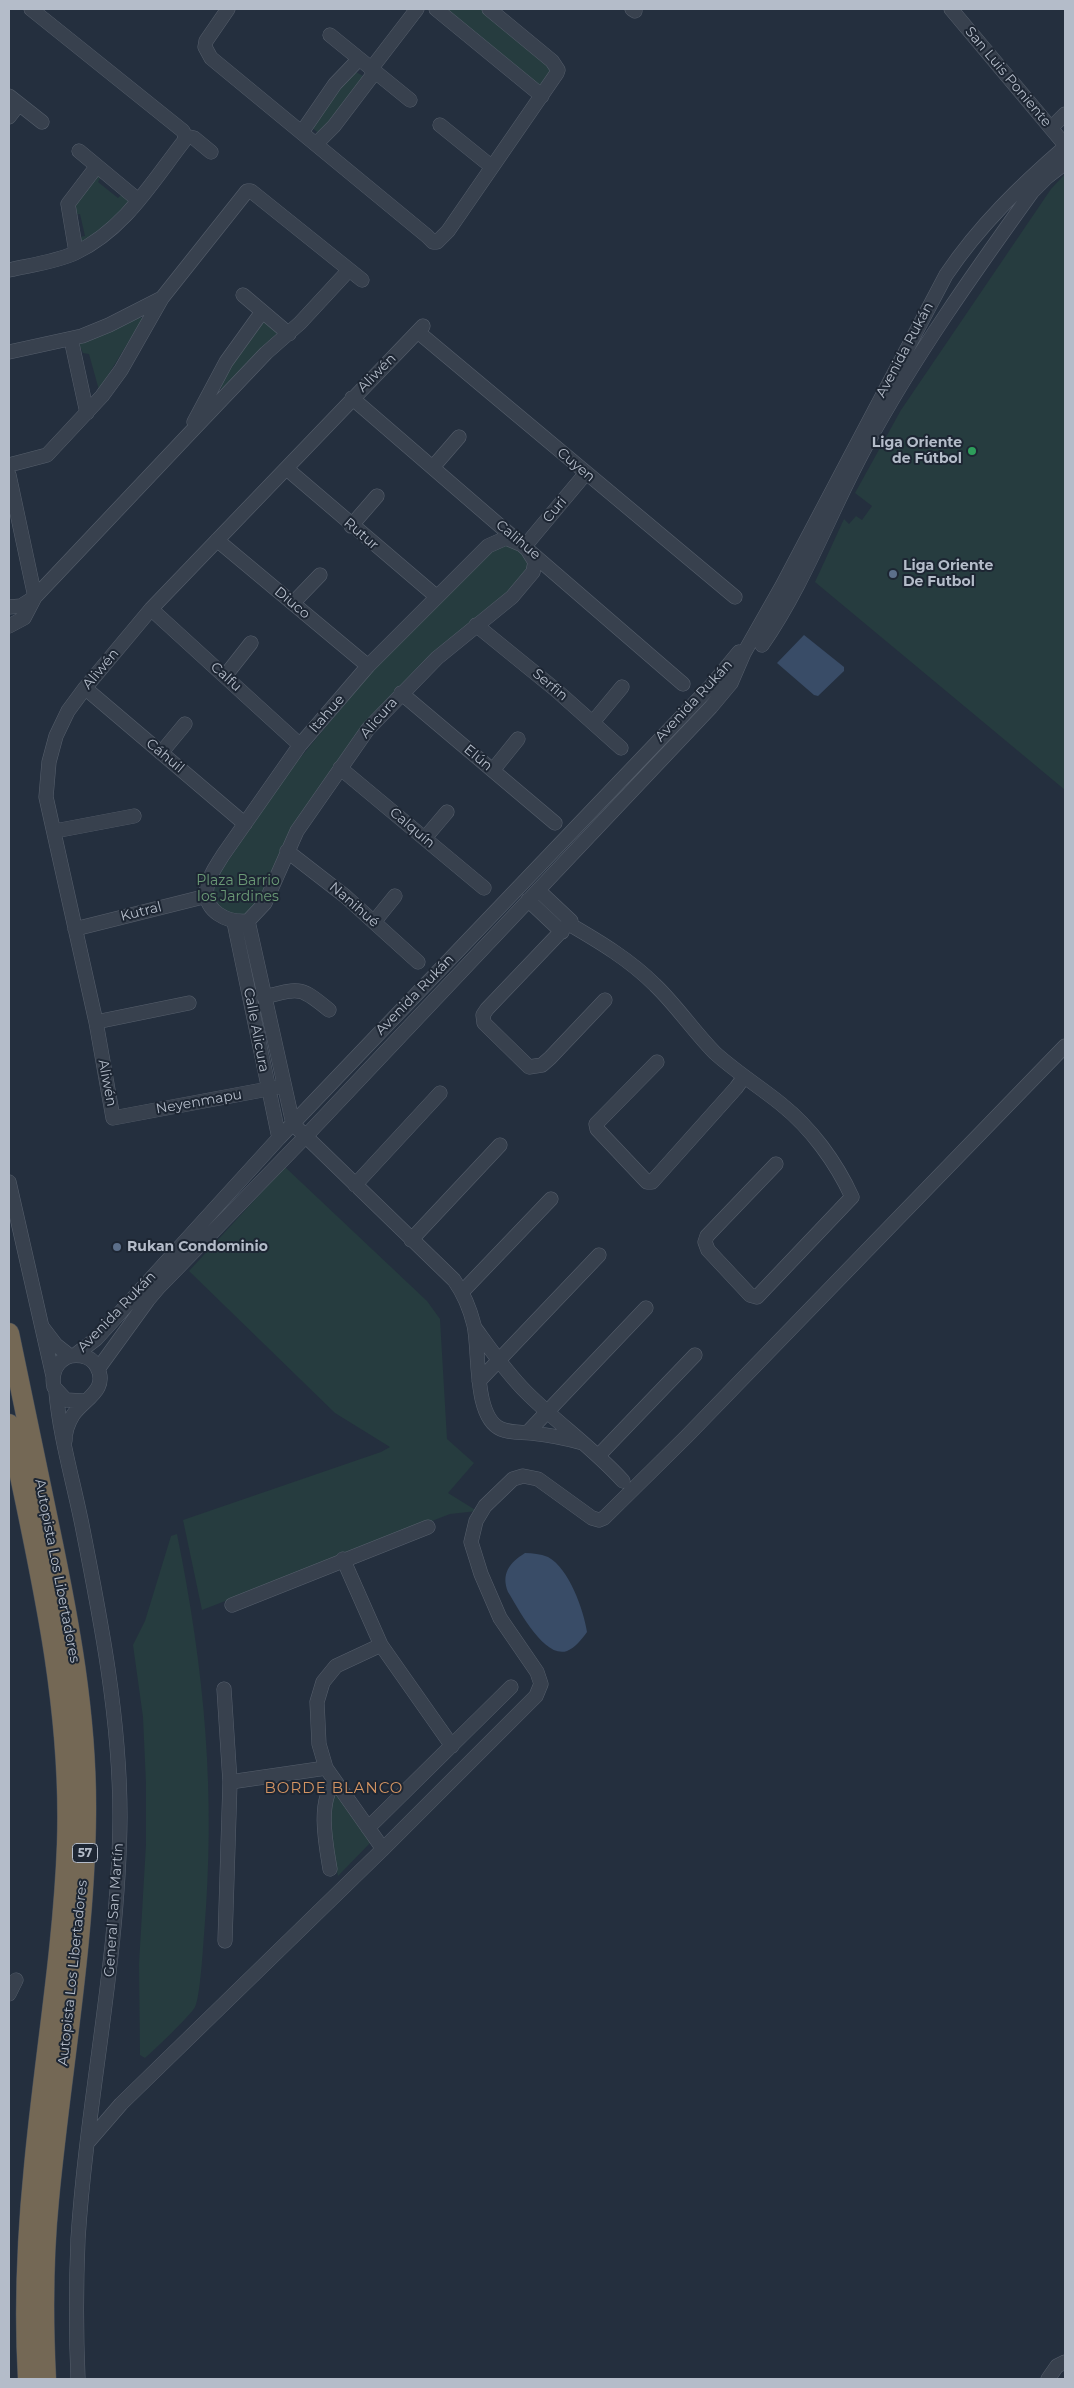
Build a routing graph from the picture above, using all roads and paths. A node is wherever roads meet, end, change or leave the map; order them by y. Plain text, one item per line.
1 (30, 9) edge
2 (228, 9) edge
3 (417, 9) edge
4 (436, 9) edge
5 (489, 9) edge
6 (951, 9) edge
7 (330, 36) dead end
8 (359, 59) junction
9 (373, 70) junction
10 (542, 96) junction
11 (14, 100) edge
12 (410, 100) dead end
13 (1065, 114) edge
14 (9, 117) edge
15 (42, 122) dead end
16 (440, 125) dead end
17 (302, 132) junction
18 (185, 136) junction
19 (1061, 138) edge
20 (316, 144) junction
21 (79, 152) dead end
22 (211, 152) dead end
23 (1065, 163) edge
24 (96, 166) junction
25 (492, 167) junction
26 (138, 200) junction
27 (76, 252) junction
28 (9, 270) edge
29 (349, 270) junction
30 (362, 280) dead end
31 (243, 295) dead end
32 (162, 298) junction
33 (262, 312) junction
34 (420, 329) joint
35 (289, 334) junction
36 (71, 339) junction
37 (9, 352) edge
38 (352, 398) junction
39 (87, 413) junction
40 (188, 434) junction
41 (459, 437) dead end
42 (9, 465) edge
43 (433, 467) junction
44 (287, 469) junction
45 (9, 474) edge
46 (586, 474) junction
47 (377, 496) dead end
48 (351, 526) junction
49 (217, 540) junction
50 (524, 546) junction
51 (320, 575) dead end
52 (735, 596) dead end
53 (35, 597) junction
54 (437, 597) junction
55 (293, 603) junction
56 (9, 607) edge
57 (151, 609) junction
58 (476, 625) junction
59 (9, 626) edge
60 (758, 639) junction
61 (251, 643) dead end
62 (368, 666) junction
63 (225, 676) junction
64 (683, 684) dead end
65 (622, 687) dead end
66 (85, 688) junction
67 (401, 693) junction
68 (593, 722) junction
69 (184, 724) dead end
70 (518, 740) dead end
71 (300, 745) junction
72 (621, 748) dead end
73 (161, 753) junction
74 (340, 768) junction
75 (493, 770) junction
76 (447, 812) dead end
77 (134, 816) dead end
78 (555, 823) dead end
79 (245, 824) junction
80 (55, 831) junction
81 (572, 831) junction
82 (425, 838) junction
83 (583, 842) junction
84 (287, 851) junction
85 (484, 888) dead end
86 (538, 890) junction
87 (207, 896) junction
88 (395, 896) dead end
89 (528, 900) junction
90 (241, 922) junction
91 (374, 922) junction
92 (567, 926) junction
93 (75, 929) junction
94 (418, 962) dead end
95 (432, 978) junction
96 (445, 989) junction
97 (264, 996) junction
98 (605, 1000) dead end
99 (189, 1003) dead end
100 (329, 1010) dead end
101 (96, 1022) junction
102 (1065, 1046) edge
103 (657, 1062) dead end
104 (744, 1077) junction
105 (284, 1086) junction
106 (268, 1089) junction
107 (440, 1093) dead end
108 (114, 1118) joint
109 (293, 1124) junction
110 (305, 1137) junction
111 (279, 1138) junction
112 (500, 1145) dead end
113 (776, 1164) dead end
114 (9, 1182) edge
115 (355, 1185) junction
116 (551, 1199) dead end
117 (195, 1240) junction
118 (411, 1240) junction
119 (599, 1255) dead end
120 (462, 1292) junction
121 (646, 1308) dead end
122 (39, 1321) junction
123 (475, 1327) junction
124 (9, 1332) edge
125 (695, 1355) dead end
126 (72, 1356) junction
127 (498, 1361) junction
128 (98, 1369) junction
129 (53, 1376) junction
130 (479, 1381) junction
131 (56, 1392) junction
132 (84, 1401) junction
133 (547, 1412) junction
134 (9, 1424) edge
135 (528, 1432) junction
136 (583, 1443) junction
137 (64, 1444) junction
138 (599, 1455) junction
139 (622, 1481) dead end
140 (428, 1527) dead end
141 (343, 1559) junction
142 (232, 1605) dead end
143 (381, 1646) junction
144 (510, 1686) dead end
145 (224, 1689) dead end
146 (452, 1746) junction
147 (326, 1768) junction
148 (230, 1782) junction
149 (335, 1782) junction
150 (368, 1828) junction
151 (383, 1849) junction
152 (330, 1869) dead end
153 (225, 1941) dead end
154 (16, 1980) dead end
155 (9, 1994) edge
156 (94, 2098) junction
157 (121, 2104) junction
158 (89, 2141) junction
159 (1065, 2362) edge
160 (28, 2379) edge
161 (46, 2379) edge
162 (78, 2379) edge
163 (1048, 2379) edge

1 - 18 street
2 - 17 street
3 - 9 street
4 - 10 street
5 - 10 street
6 - 19 street, San Luis Poniente
7 - 8 street
8 - 9 street
8 - 17 street
9 - 12 street
9 - 20 street
10 - 25 street
11 - 14 street
11 - 15 street
13 - 19 street, Avenida Rukán
16 - 25 street
17 - 20 street
18 - 22 street
18 - 26 street
19 - 60 street, Avenida Rukán
20 - 25 street
21 - 24 street
23 - 60 street
24 - 26 street
24 - 27 street
26 - 27 street
27 - 28 street
29 - 30 street
29 - 32 street
29 - 35 street
31 - 33 street
32 - 36 street
32 - 39 street
33 - 35 street
33 - 40 street
34 - 38 street, Aliwén
34 - 46 street, Cuyen
35 - 40 street
36 - 37 street
36 - 39 street
38 - 43 street, Calihue
38 - 44 street, Aliwén
39 - 42 street
40 - 53 street
41 - 43 street
43 - 50 street, Calihue
44 - 48 street, Rutur
44 - 49 street, Aliwén
45 - 53 street
46 - 50 street, Curi
46 - 52 street, Cuyen
47 - 48 street
48 - 54 street, Rutur
49 - 55 street, Diuco
49 - 57 street, Aliwén
50 - 54 street, Itahue
50 - 58 street, Alicura
50 - 64 street, Calihue
51 - 55 street
53 - 56 street
53 - 59 street
54 - 62 street, Itahue
55 - 62 street, Diuco
57 - 63 street, Calfu
57 - 66 street, Aliwén
58 - 67 street, Alicura
58 - 68 street, Serfin
60 - 81 street, Avenida Rukán
60 - 83 street, Avenida Rukán
61 - 63 street
62 - 71 street, Itahue
63 - 71 street, Calfu
65 - 68 street
66 - 73 street, Cáhuil
66 - 80 street, Aliwén
67 - 74 street, Alicura
67 - 75 street, Elún
68 - 72 street, Serfin
69 - 73 street
70 - 75 street
71 - 79 street, Itahue
73 - 79 street, Cáhuil
74 - 82 street, Calquín
74 - 84 street, Alicura
75 - 78 street, Elún
76 - 82 street
77 - 80 street
79 - 87 street, Itahue
80 - 93 street, Aliwén
81 - 83 street
81 - 95 street, Avenida Rukán
82 - 85 street, Calquín
83 - 86 street, Avenida Rukán
84 - 90 street, Alicura
84 - 91 street, Nanihué
86 - 89 street, Avenida Rukán
86 - 92 street
87 - 90 street
87 - 93 street, Kutral
88 - 91 street
89 - 92 street
89 - 96 street, Avenida Rukán
90 - 97 street, Calle Alicura
90 - 106 street, Calle Alicura
91 - 94 street, Nanihué
92 - 98 street
92 - 104 street
93 - 101 street, Aliwén
95 - 96 street
95 - 109 street, Avenida Rukán
96 - 110 street, Avenida Rukán
97 - 100 street
97 - 105 street, Calle Alicura
99 - 101 street
101 - 108 street, Aliwén
102 - 151 street
103 - 104 street
104 - 113 street
105 - 106 street, Neyenmapu
105 - 109 street, Calle Alicura
106 - 108 street, Neyenmapu
106 - 111 street, Calle Alicura
107 - 115 street
109 - 110 street
109 - 111 street, Avenida Rukán
110 - 115 street
110 - 117 street, Avenida Rukán
111 - 117 street, Avenida Rukán
112 - 118 street
114 - 122 street
115 - 118 street
116 - 120 street
117 - 126 street, Avenida Rukán
117 - 128 street, Avenida Rukán
118 - 120 street
119 - 127 street
120 - 123 street
121 - 133 street
122 - 126 street
122 - 129 street
123 - 127 street
123 - 130 street
124 - 161 highway, Autopista Los Libertadores / 57
125 - 138 street
126 - 128 street
126 - 129 street
127 - 130 street
127 - 133 street
128 - 132 street
129 - 131 street
130 - 135 street
131 - 132 street
131 - 137 street, General San Martín
132 - 137 street, General San Martín
133 - 135 street
133 - 136 street
134 - 160 highway, Autopista Los Libertadores / 57
135 - 136 street
136 - 138 street
137 - 156 street, General San Martín
138 - 139 street
140 - 141 street
141 - 142 street
141 - 143 street
143 - 146 street
143 - 147 street
144 - 146 street
145 - 148 street
146 - 150 street
147 - 148 street
147 - 149 street
148 - 153 street
149 - 150 street
149 - 152 street
150 - 151 street
151 - 157 street
154 - 155 street
156 - 157 street
156 - 158 street, General San Martín
157 - 158 street
158 - 162 street, General San Martín
159 - 163 street

